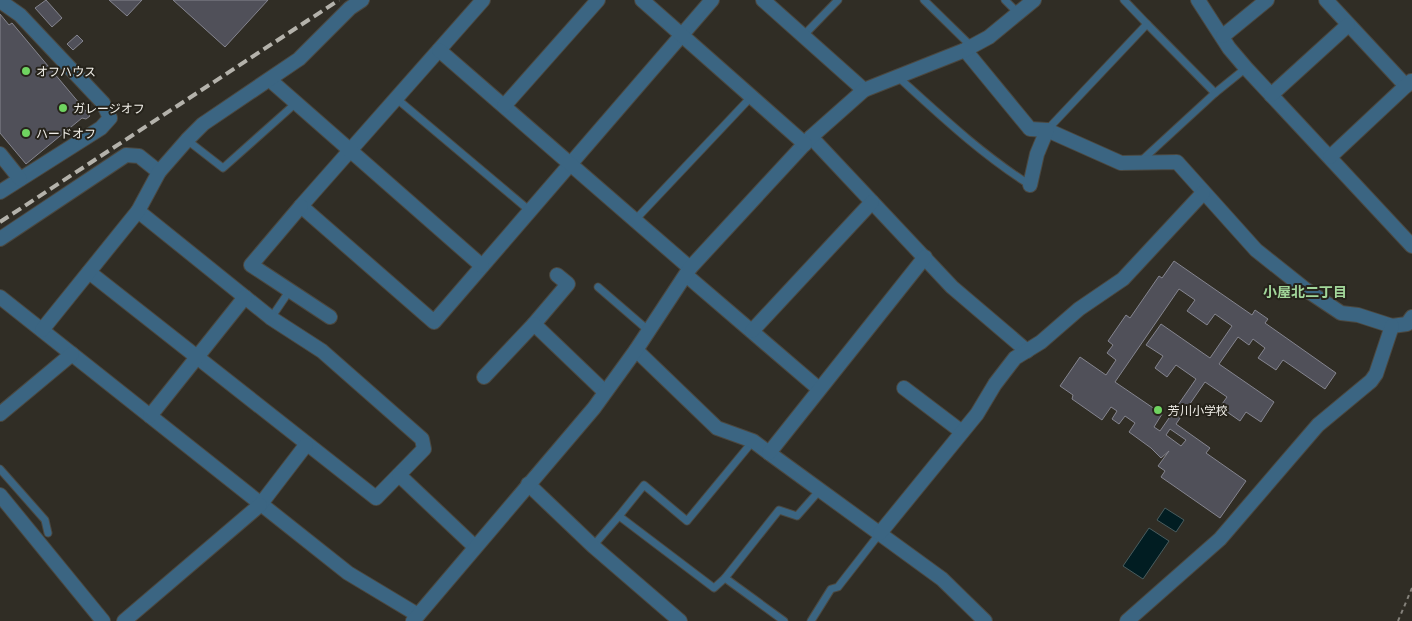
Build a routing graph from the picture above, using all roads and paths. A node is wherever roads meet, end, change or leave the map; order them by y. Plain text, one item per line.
1 (362, 0) edge
2 (483, 0) edge
3 (598, 0) edge
4 (642, 0) edge
5 (712, 0) edge
6 (763, 0) edge
7 (838, 0) edge
8 (924, 0) edge
9 (1005, 0) edge
10 (1034, 0) edge
11 (1124, 0) edge
12 (1198, 0) edge
13 (1267, 0) edge
14 (1326, 0) edge
15 (0, 1) edge
16 (1018, 13) junction
17 (1146, 24) junction
18 (1348, 25) junction
19 (681, 35) junction
20 (804, 36) junction
21 (1223, 36) junction
22 (968, 48) junction
23 (439, 50) junction
24 (1246, 68) junction
25 (898, 77) junction
26 (270, 80) junction
27 (1409, 83) edge
28 (864, 90) junction
29 (1215, 94) junction
30 (1271, 95) junction
31 (752, 96) junction
32 (397, 98) junction
33 (296, 103) junction
34 (504, 106) junction
35 (1047, 130) junction
36 (186, 140) junction
37 (808, 140) junction
38 (350, 151) junction
39 (0, 154) edge
40 (1330, 157) junction
41 (1141, 161) junction
42 (569, 164) junction
43 (159, 172) junction
44 (20, 179) junction
45 (1030, 185) joint
46 (0, 192) edge
47 (1204, 193) junction
48 (872, 202) junction
49 (301, 206) junction
50 (138, 211) junction
51 (530, 211) junction
52 (634, 220) junction
53 (0, 239) edge
54 (1412, 246) edge
55 (925, 257) junction
56 (482, 266) junction
57 (89, 272) junction
58 (688, 272) junction
59 (557, 275) dead end
60 (598, 286) dead end
61 (290, 290) junction
62 (0, 297) edge
63 (244, 297) junction
64 (330, 317) dead end
65 (1412, 317) edge
66 (271, 318) junction
67 (534, 324) junction
68 (1392, 326) junction
69 (42, 330) junction
70 (648, 331) junction
71 (752, 331) junction
72 (636, 350) junction
73 (1027, 351) junction
74 (72, 354) junction
75 (196, 356) junction
76 (484, 377) dead end
77 (904, 388) dead end
78 (819, 389) junction
79 (605, 392) junction
80 (0, 414) edge
81 (150, 416) junction
82 (962, 432) junction
83 (753, 441) junction
84 (306, 445) junction
85 (770, 453) junction
86 (0, 470) edge
87 (399, 475) junction
88 (528, 484) junction
89 (820, 491) junction
90 (0, 495) edge
91 (260, 505) junction
92 (619, 516) junction
93 (48, 533) dead end
94 (880, 533) junction
95 (593, 546) junction
96 (475, 547) junction
97 (726, 578) junction
98 (1412, 588) edge
99 (416, 618) edge
100 (103, 621) edge
101 (124, 621) edge
102 (680, 621) edge
103 (784, 621) edge
104 (811, 621) edge
105 (985, 621) edge
106 (1127, 621) edge
107 (1398, 621) edge

1 - 26 street
2 - 23 street
3 - 34 street
4 - 19 street
5 - 19 street
6 - 20 street
7 - 20 lane
8 - 22 lane
9 - 16 lane
10 - 16 street
11 - 17 lane
12 - 21 street
13 - 21 street
14 - 18 street
15 - 44 street
16 - 22 street
17 - 29 lane
17 - 35 lane
18 - 27 street
18 - 30 street
19 - 31 street
19 - 42 street
20 - 28 street
21 - 24 street
22 - 25 street
22 - 35 street
23 - 32 street
23 - 34 street
24 - 29 lane
24 - 30 street
25 - 28 street
25 - 45 lane
26 - 33 street
26 - 36 street
27 - 40 street
28 - 37 street
29 - 41 lane
30 - 40 street
31 - 37 street
31 - 52 lane
32 - 38 street
32 - 51 lane
33 - 36 lane
33 - 38 street
34 - 42 street
35 - 41 street
35 - 45 street
36 - 43 street
37 - 48 street
37 - 58 street
38 - 49 street
38 - 56 street
39 - 44 street
40 - 54 street
41 - 47 street
42 - 51 street
42 - 52 street
43 - 50 street
43 - 53 street
44 - 46 street
47 - 68 street
47 - 73 street
48 - 55 street
48 - 71 street
49 - 56 street
49 - 61 street
50 - 57 street
50 - 63 street
51 - 56 street
52 - 58 street
55 - 73 street
55 - 78 street
57 - 69 street
57 - 75 street
58 - 70 street
58 - 71 street
59 - 67 street
60 - 70 lane
61 - 64 street
61 - 66 lane
62 - 69 street
63 - 66 street
63 - 75 street
65 - 68 street
66 - 87 street
67 - 76 street
67 - 79 street
68 - 106 street
69 - 74 street
70 - 72 street
71 - 78 street
72 - 79 street
72 - 83 street
73 - 82 street
74 - 80 street
74 - 81 street
75 - 81 street
75 - 84 street
77 - 82 street
78 - 85 street
79 - 88 street
81 - 91 street
82 - 94 street
83 - 85 street
83 - 92 lane
84 - 87 street
84 - 91 street
85 - 89 street
86 - 93 lane
87 - 96 street
88 - 95 street
88 - 96 street
89 - 94 street
89 - 97 lane
90 - 100 street
91 - 99 street
91 - 101 street
92 - 95 lane
92 - 97 lane
94 - 104 lane
94 - 105 street
95 - 102 street
96 - 99 street
97 - 103 lane
98 - 107 path

